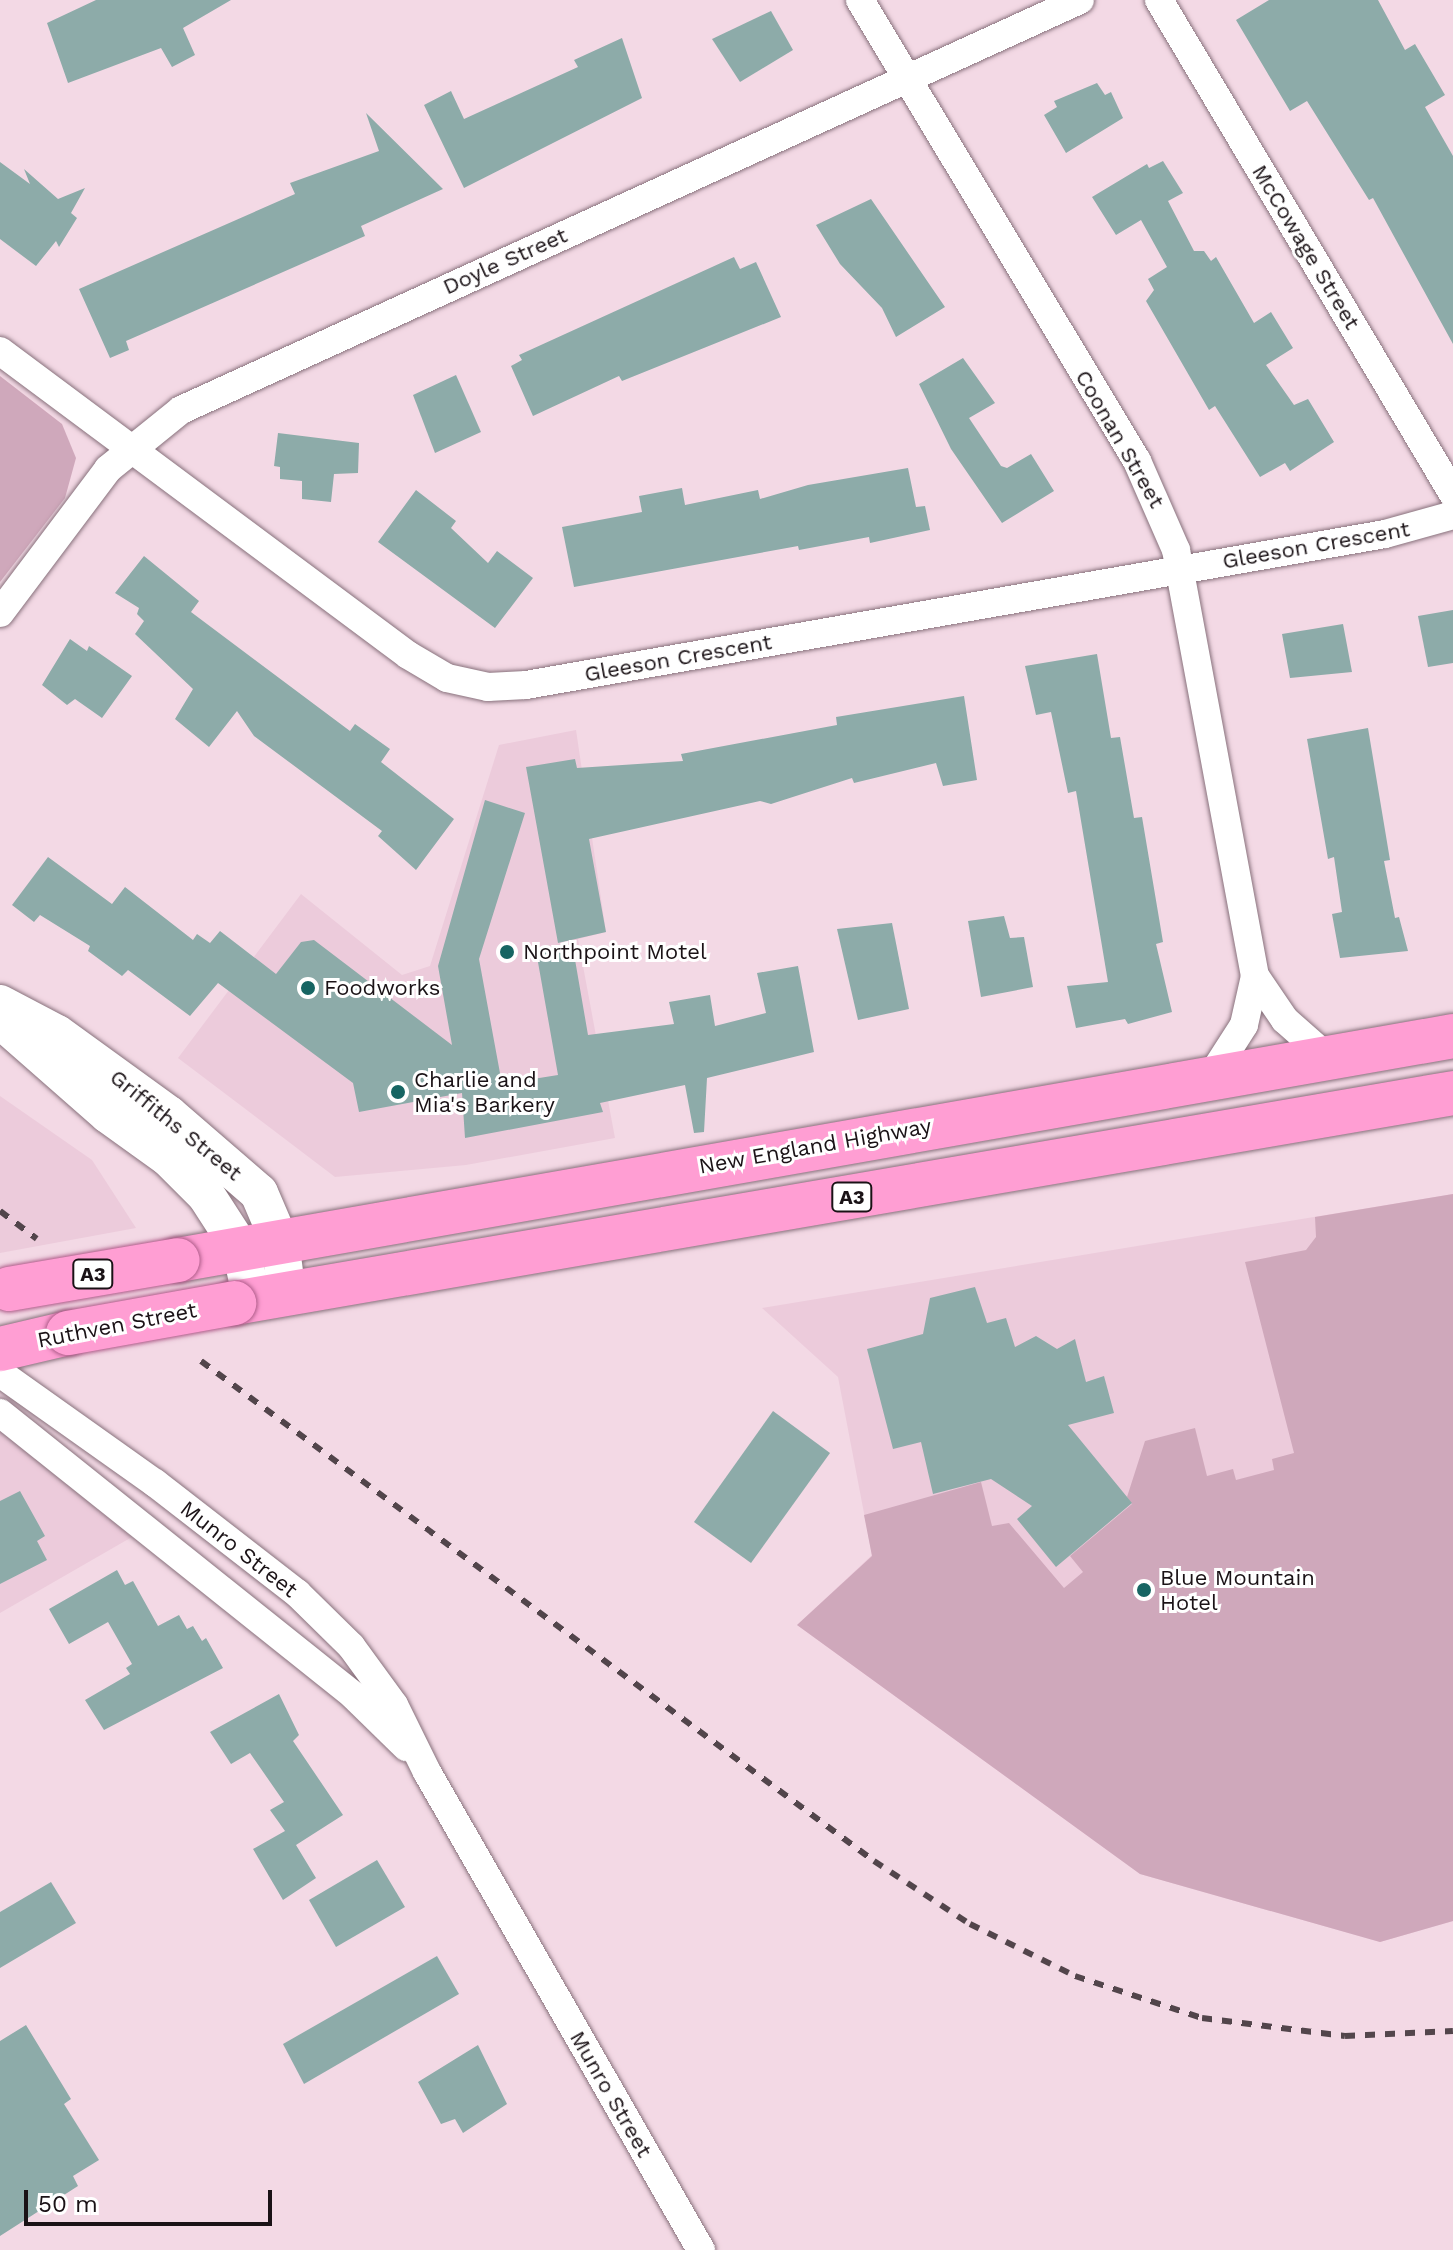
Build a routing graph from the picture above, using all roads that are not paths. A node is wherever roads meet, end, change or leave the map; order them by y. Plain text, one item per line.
1 (860, 0) edge
2 (1080, 0) edge
3 (1159, 0) edge
4 (906, 79) junction
5 (0, 351) edge
6 (130, 448) junction
7 (1453, 494) edge
8 (1453, 515) edge
9 (1180, 569) junction
10 (0, 613) edge
11 (1255, 976) junction
12 (0, 1004) edge
13 (0, 1019) edge
14 (1453, 1036) edge
15 (1327, 1057) junction
16 (1210, 1078) junction
17 (1453, 1093) edge
18 (1367, 1108) junction
19 (260, 1245) junction
20 (5, 1290) edge
21 (258, 1299) junction
22 (0, 1349) edge
23 (0, 1373) edge
24 (0, 1413) edge
25 (427, 1772) junction
26 (701, 2250) edge

1 - 4 street, Coonan Street
2 - 4 street, Doyle Street
3 - 7 street, McCowage Street
4 - 6 street, Doyle Street
4 - 9 street, Coonan Street
5 - 6 street, Gleeson Crescent
6 - 9 street, Gleeson Crescent
6 - 10 street, Doyle Street
8 - 9 street, Gleeson Crescent
9 - 11 street, Coonan Street
11 - 15 street, Coonan Street
11 - 16 street, Coonan Street
12 - 19 main road, Griffiths Street
13 - 19 main road, Griffiths Street
14 - 15 highway, New England Highway / A3
15 - 16 highway, New England Highway / A3
15 - 18 highway
16 - 19 highway, New England Highway / A3
17 - 18 highway, A3
18 - 21 highway, A3
19 - 20 highway, New England Highway / A3, bridge
19 - 21 main road, Griffiths Street
21 - 22 highway, Ruthven Street / A3, bridge
23 - 25 street, Munro Street
24 - 25 street, Munro Street
25 - 26 street, Munro Street

